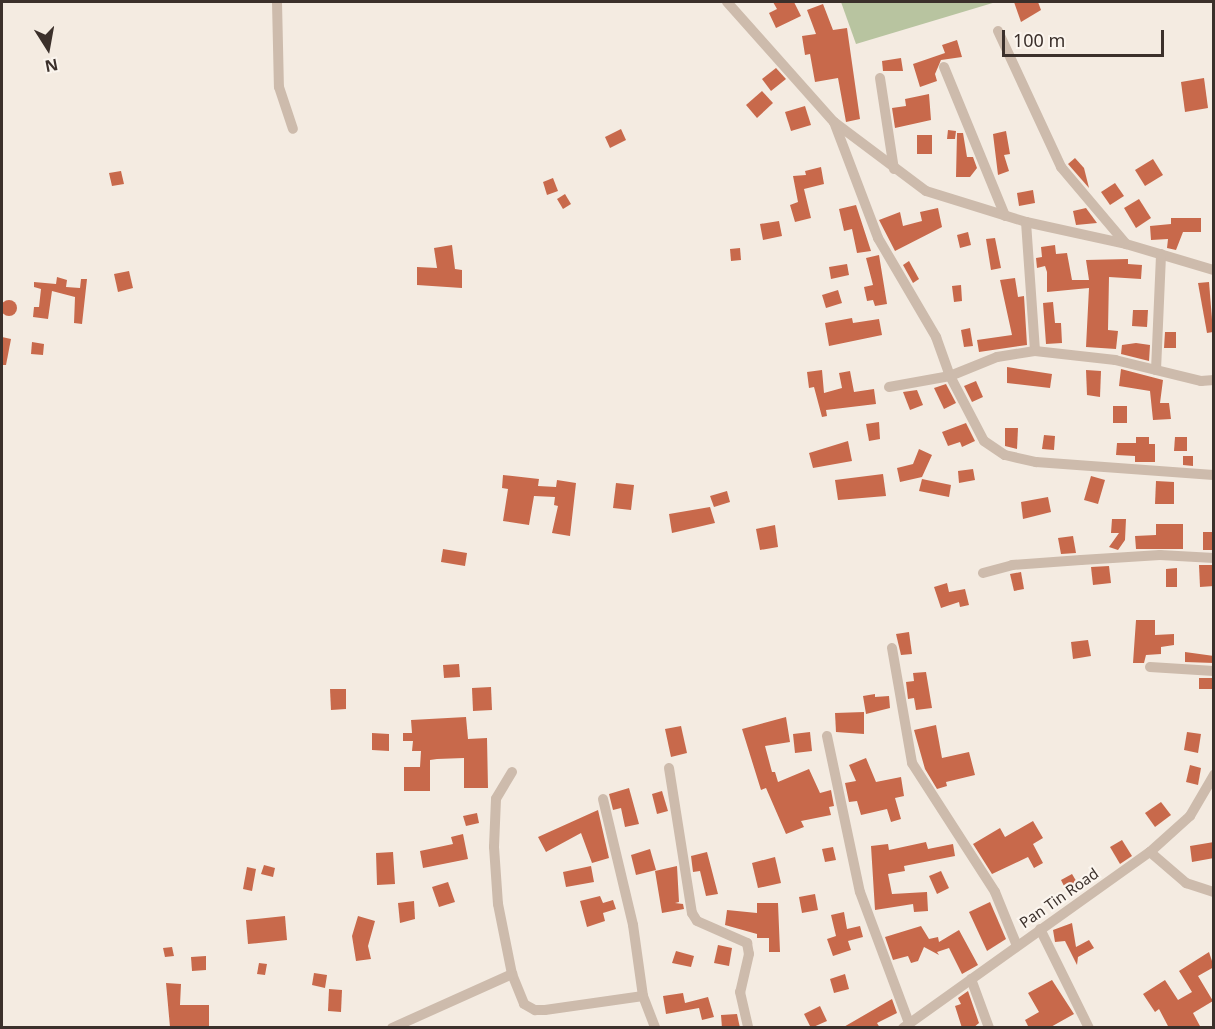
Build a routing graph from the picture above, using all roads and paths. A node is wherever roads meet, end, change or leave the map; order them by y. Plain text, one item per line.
1 (277, 2) edge
2 (727, 2) edge
3 (998, 31) dead end
4 (944, 67) dead end
5 (880, 78) dead end
6 (834, 122) junction
7 (293, 129) dead end
8 (894, 169) junction
9 (1005, 216) junction
10 (1026, 222) junction
11 (1126, 244) junction
12 (1161, 254) junction
13 (1214, 270) edge
14 (1035, 351) junction
15 (1155, 370) junction
16 (950, 376) junction
17 (1214, 380) edge
18 (889, 387) dead end
19 (1214, 475) edge
20 (1214, 558) edge
21 (983, 573) dead end
22 (892, 648) dead end
23 (1150, 667) dead end
24 (1214, 671) edge
25 (827, 736) dead end
26 (669, 768) dead end
27 (512, 772) dead end
28 (1214, 775) edge
29 (603, 799) dead end
30 (1150, 852) junction
31 (1214, 892) edge
32 (1040, 929) junction
33 (1017, 946) junction
34 (512, 974) junction
35 (971, 979) junction
36 (643, 996) junction
37 (906, 1025) edge
38 (392, 1028) edge
39 (656, 1028) edge
40 (748, 1028) edge
41 (988, 1028) edge
42 (1089, 1028) edge

1 - 7 street
2 - 6 street
3 - 11 street
4 - 9 street
5 - 8 street
6 - 8 street
6 - 16 street
8 - 9 street
9 - 10 street
10 - 11 street
10 - 14 street
11 - 12 street
12 - 13 street
12 - 15 street
14 - 15 street
14 - 16 street
15 - 17 street
16 - 18 street
16 - 19 street
20 - 21 street
22 - 33 street
23 - 24 street
25 - 37 street
26 - 40 street
27 - 34 street
28 - 30 street, Pan Tin Road
29 - 36 street
30 - 31 street
30 - 32 street, Pan Tin Road
32 - 33 street, Pan Tin Road
32 - 42 street
33 - 35 street, Pan Tin Road
34 - 36 street
34 - 38 street
35 - 37 street, Pan Tin Road
35 - 41 street
36 - 39 street

